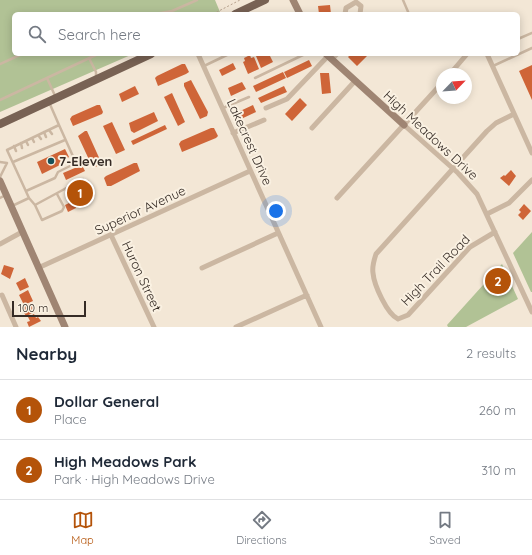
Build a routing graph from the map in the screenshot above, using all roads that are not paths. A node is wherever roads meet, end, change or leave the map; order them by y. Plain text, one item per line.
1 (197, 0) edge
2 (264, 0) edge
3 (293, 0) edge
4 (403, 0) edge
5 (359, 1) edge
6 (172, 12) edge
7 (239, 12) edge
8 (299, 12) edge
9 (345, 12) edge
10 (361, 12) edge
11 (408, 12) edge
12 (532, 33) edge
13 (520, 38) edge
14 (532, 48) edge
15 (520, 53) edge
16 (18, 56) edge
17 (94, 56) edge
18 (147, 56) edge
19 (199, 56) edge
20 (225, 56) edge
21 (301, 56) edge
22 (331, 56) edge
23 (465, 56) edge
24 (488, 56) edge
25 (514, 56) edge
26 (89, 58) junction
27 (0, 64) edge
28 (203, 66) junction
29 (492, 66) junction
30 (455, 68) edge
31 (47, 78) junction
32 (255, 78) dead end
33 (96, 80) junction
34 (355, 81) junction
35 (436, 90) edge
36 (249, 97) dead end
37 (0, 100) edge
38 (52, 100) junction
39 (223, 108) junction
40 (266, 108) dead end
41 (514, 114) junction
42 (264, 120) dead end
43 (0, 124) edge
44 (59, 125) junction
45 (404, 125) junction
46 (312, 128) dead end
47 (49, 130) junction
48 (44, 132) junction
49 (234, 133) junction
50 (52, 134) dead end
51 (38, 135) junction
52 (46, 137) dead end
53 (32, 138) junction
54 (40, 139) dead end
55 (54, 139) dead end
56 (65, 140) junction
57 (26, 141) junction
58 (48, 141) dead end
59 (34, 142) dead end
60 (20, 143) junction
61 (43, 144) dead end
62 (56, 144) junction
63 (28, 145) dead end
64 (14, 146) junction
65 (50, 146) junction
66 (36, 147) dead end
67 (22, 148) dead end
68 (45, 148) junction
69 (30, 150) dead end
70 (16, 151) dead end
71 (38, 151) junction
72 (24, 152) dead end
73 (532, 153) edge
74 (32, 154) junction
75 (18, 155) dead end
76 (26, 157) junction
77 (20, 159) junction
78 (0, 162) edge
79 (12, 162) junction
80 (7, 163) junction
81 (452, 169) junction
82 (250, 171) junction
83 (0, 177) edge
84 (84, 179) dead end
85 (532, 180) edge
86 (0, 181) edge
87 (26, 191) junction
88 (57, 194) junction
89 (3, 196) edge
90 (29, 198) junction
91 (337, 198) dead end
92 (35, 205) junction
93 (11, 206) junction
94 (487, 214) junction
95 (22, 232) junction
96 (495, 232) junction
97 (278, 233) junction
98 (111, 235) junction
99 (0, 244) edge
100 (38, 268) junction
101 (202, 268) dead end
102 (2, 295) dead end
103 (307, 295) junction
104 (532, 312) edge
105 (16, 327) edge
106 (65, 327) edge
107 (154, 327) edge
108 (236, 327) edge
109 (321, 327) edge

1 - 6 lane
2 - 7 main road
3 - 8 street
4 - 11 lane
5 - 9 street
5 - 10 street
12 - 13 lane
14 - 15 lane
16 - 27 lane
17 - 26 lane
18 - 33 main road
19 - 28 street, Lakecrest Drive
20 - 28 lane
21 - 32 lane
22 - 34 street, High Meadows Drive
22 - 40 street
23 - 30 street
24 - 29 street
25 - 29 lane
26 - 31 lane
26 - 33 lane
28 - 39 street, Lakecrest Drive
29 - 41 street
31 - 37 lane
31 - 38 lane
33 - 38 main road
34 - 45 street, High Meadows Drive
34 - 46 street
35 - 45 street
36 - 39 lane
38 - 43 main road
38 - 44 lane
39 - 49 street, Lakecrest Drive
41 - 73 street
41 - 81 street
42 - 49 street
44 - 47 lane
44 - 56 lane
45 - 81 street, High Meadows Drive
45 - 91 street
47 - 48 lane
47 - 50 lane
48 - 51 lane
48 - 52 lane
49 - 82 street, Lakecrest Drive
51 - 53 lane
51 - 54 lane
53 - 57 lane
53 - 59 lane
55 - 62 lane
56 - 62 lane
56 - 87 lane
57 - 60 lane
57 - 63 lane
58 - 65 lane
60 - 64 lane
60 - 67 lane
61 - 68 lane
62 - 65 lane
64 - 70 lane
64 - 79 lane
65 - 68 lane
66 - 71 lane
68 - 71 lane
69 - 74 lane
71 - 74 lane
72 - 76 lane
74 - 76 lane
75 - 77 lane
76 - 77 lane
77 - 79 lane
78 - 80 lane
79 - 80 lane
79 - 87 lane
80 - 83 lane
81 - 94 street, High Meadows Drive
81 - 96 street, High Trail Road
82 - 97 street, Lakecrest Drive
82 - 98 street, Superior Avenue
84 - 88 lane
85 - 94 street
86 - 89 street
87 - 90 lane
88 - 92 lane
88 - 92 lane
89 - 93 street
90 - 92 lane
90 - 93 lane
93 - 95 street
94 - 96 street, High Meadows Drive
95 - 99 street
95 - 100 street
96 - 104 street, High Meadows Drive
97 - 101 street
97 - 103 street, Lakecrest Drive
98 - 100 street, Superior Avenue
98 - 107 street, Huron Street
100 - 106 street
102 - 105 street
103 - 108 street
103 - 109 street, Lakecrest Drive

